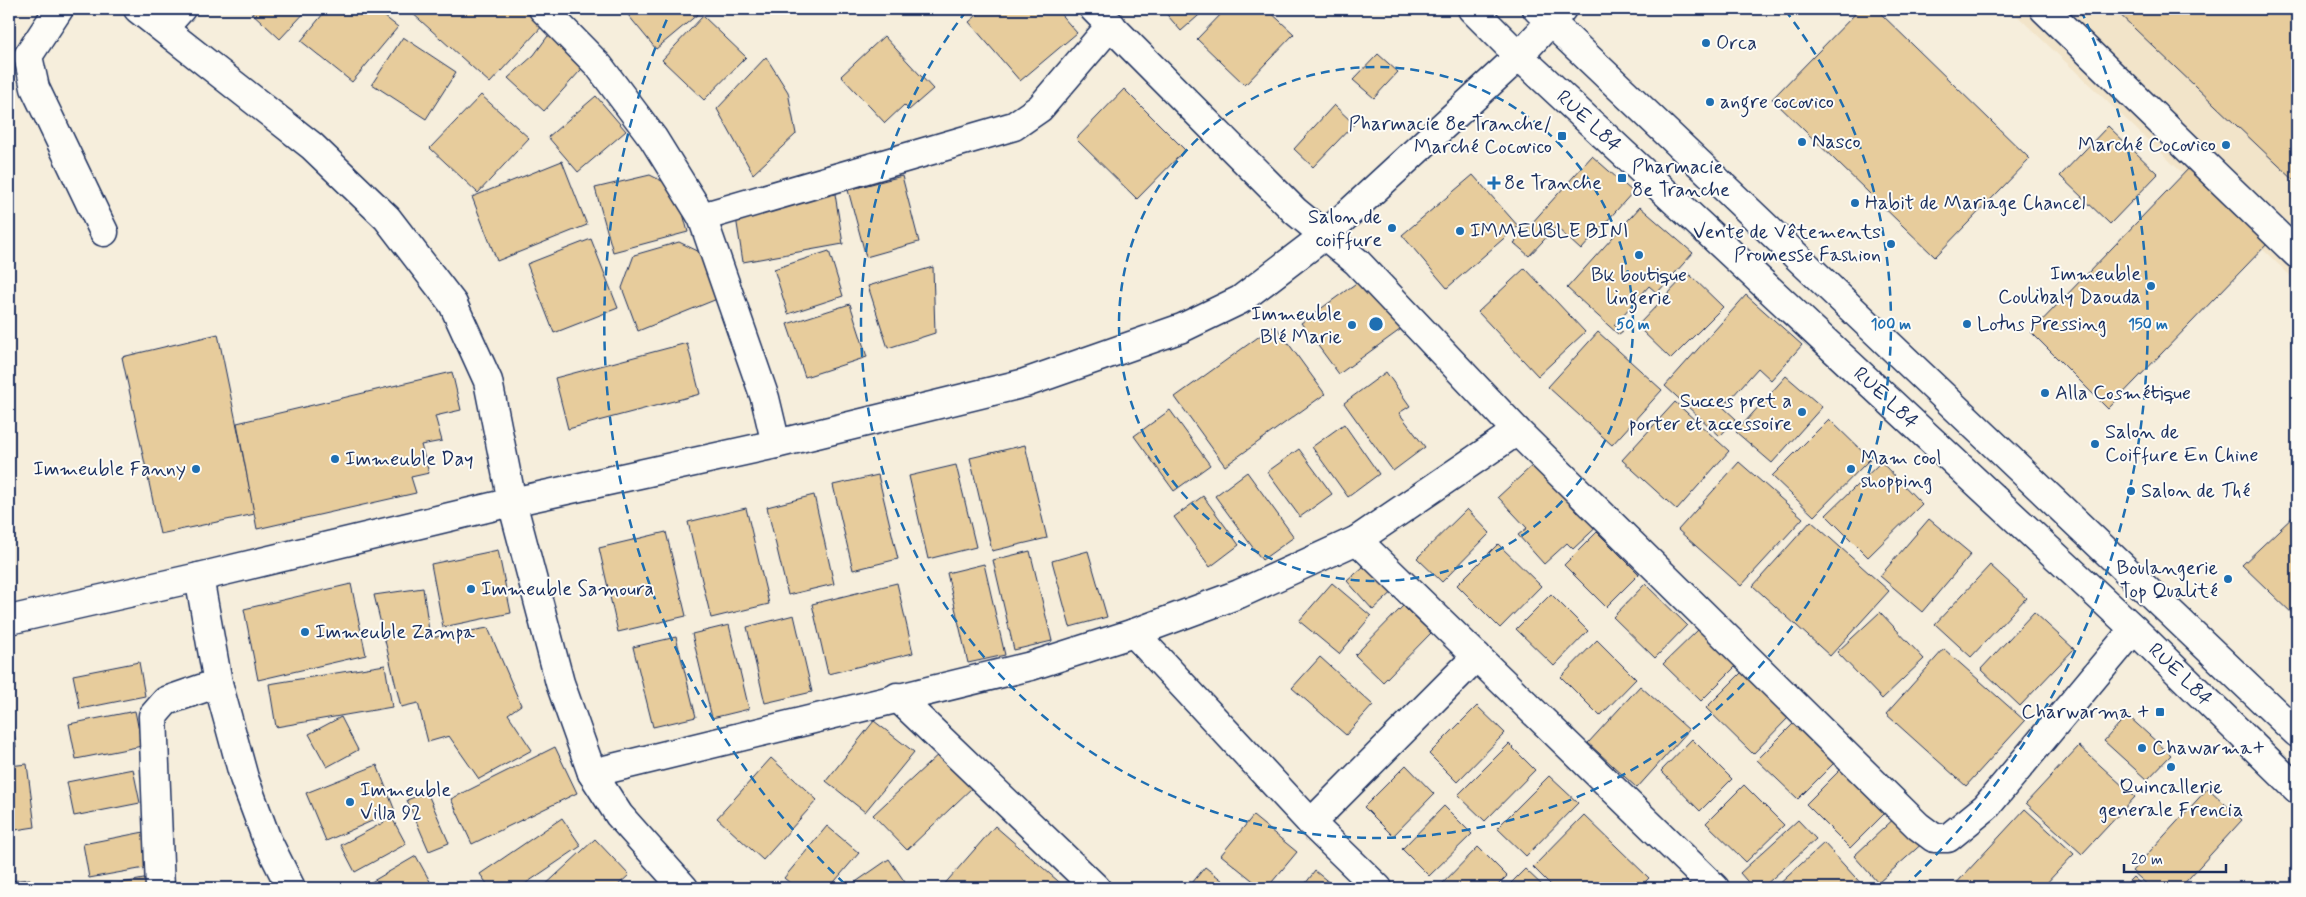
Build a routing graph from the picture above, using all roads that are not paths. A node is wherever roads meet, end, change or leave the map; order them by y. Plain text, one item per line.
1 (59, 9) edge
2 (138, 9) edge
3 (543, 9) edge
4 (1472, 9) edge
5 (2044, 9) edge
6 (1550, 13) edge
7 (1102, 17) edge
8 (172, 19) edge
9 (1519, 56) junction
10 (702, 217) junction
11 (104, 232) dead end
12 (1325, 235) junction
13 (2297, 254) edge
14 (1517, 431) junction
15 (776, 444) junction
16 (512, 502) junction
17 (1357, 540) junction
18 (199, 577) junction
19 (9, 620) edge
20 (2134, 629) junction
21 (1134, 633) junction
22 (1477, 656) junction
23 (218, 683) junction
24 (896, 697) junction
25 (2297, 733) edge
26 (592, 773) junction
27 (2297, 789) edge
28 (1311, 823) junction
29 (160, 888) edge
30 (291, 888) edge
31 (684, 888) edge
32 (1096, 888) edge
33 (1378, 888) edge
34 (1715, 888) edge

1 - 11 street
2 - 8 street
3 - 10 street
4 - 9 street, RUE L84
5 - 13 street
6 - 9 street
6 - 25 street, RUE L84
7 - 10 street
7 - 12 street
8 - 16 street
9 - 12 street
9 - 20 street, RUE L84
10 - 15 street
12 - 14 street
12 - 15 street
14 - 17 street
14 - 20 street
15 - 16 street
16 - 18 street
16 - 26 street
17 - 21 street
17 - 22 street
18 - 19 street
18 - 23 street
20 - 27 street, RUE L84
21 - 24 street
21 - 28 street
22 - 28 street
22 - 34 street
23 - 29 street
23 - 30 street
24 - 26 street
24 - 32 street
26 - 31 street
28 - 33 street

